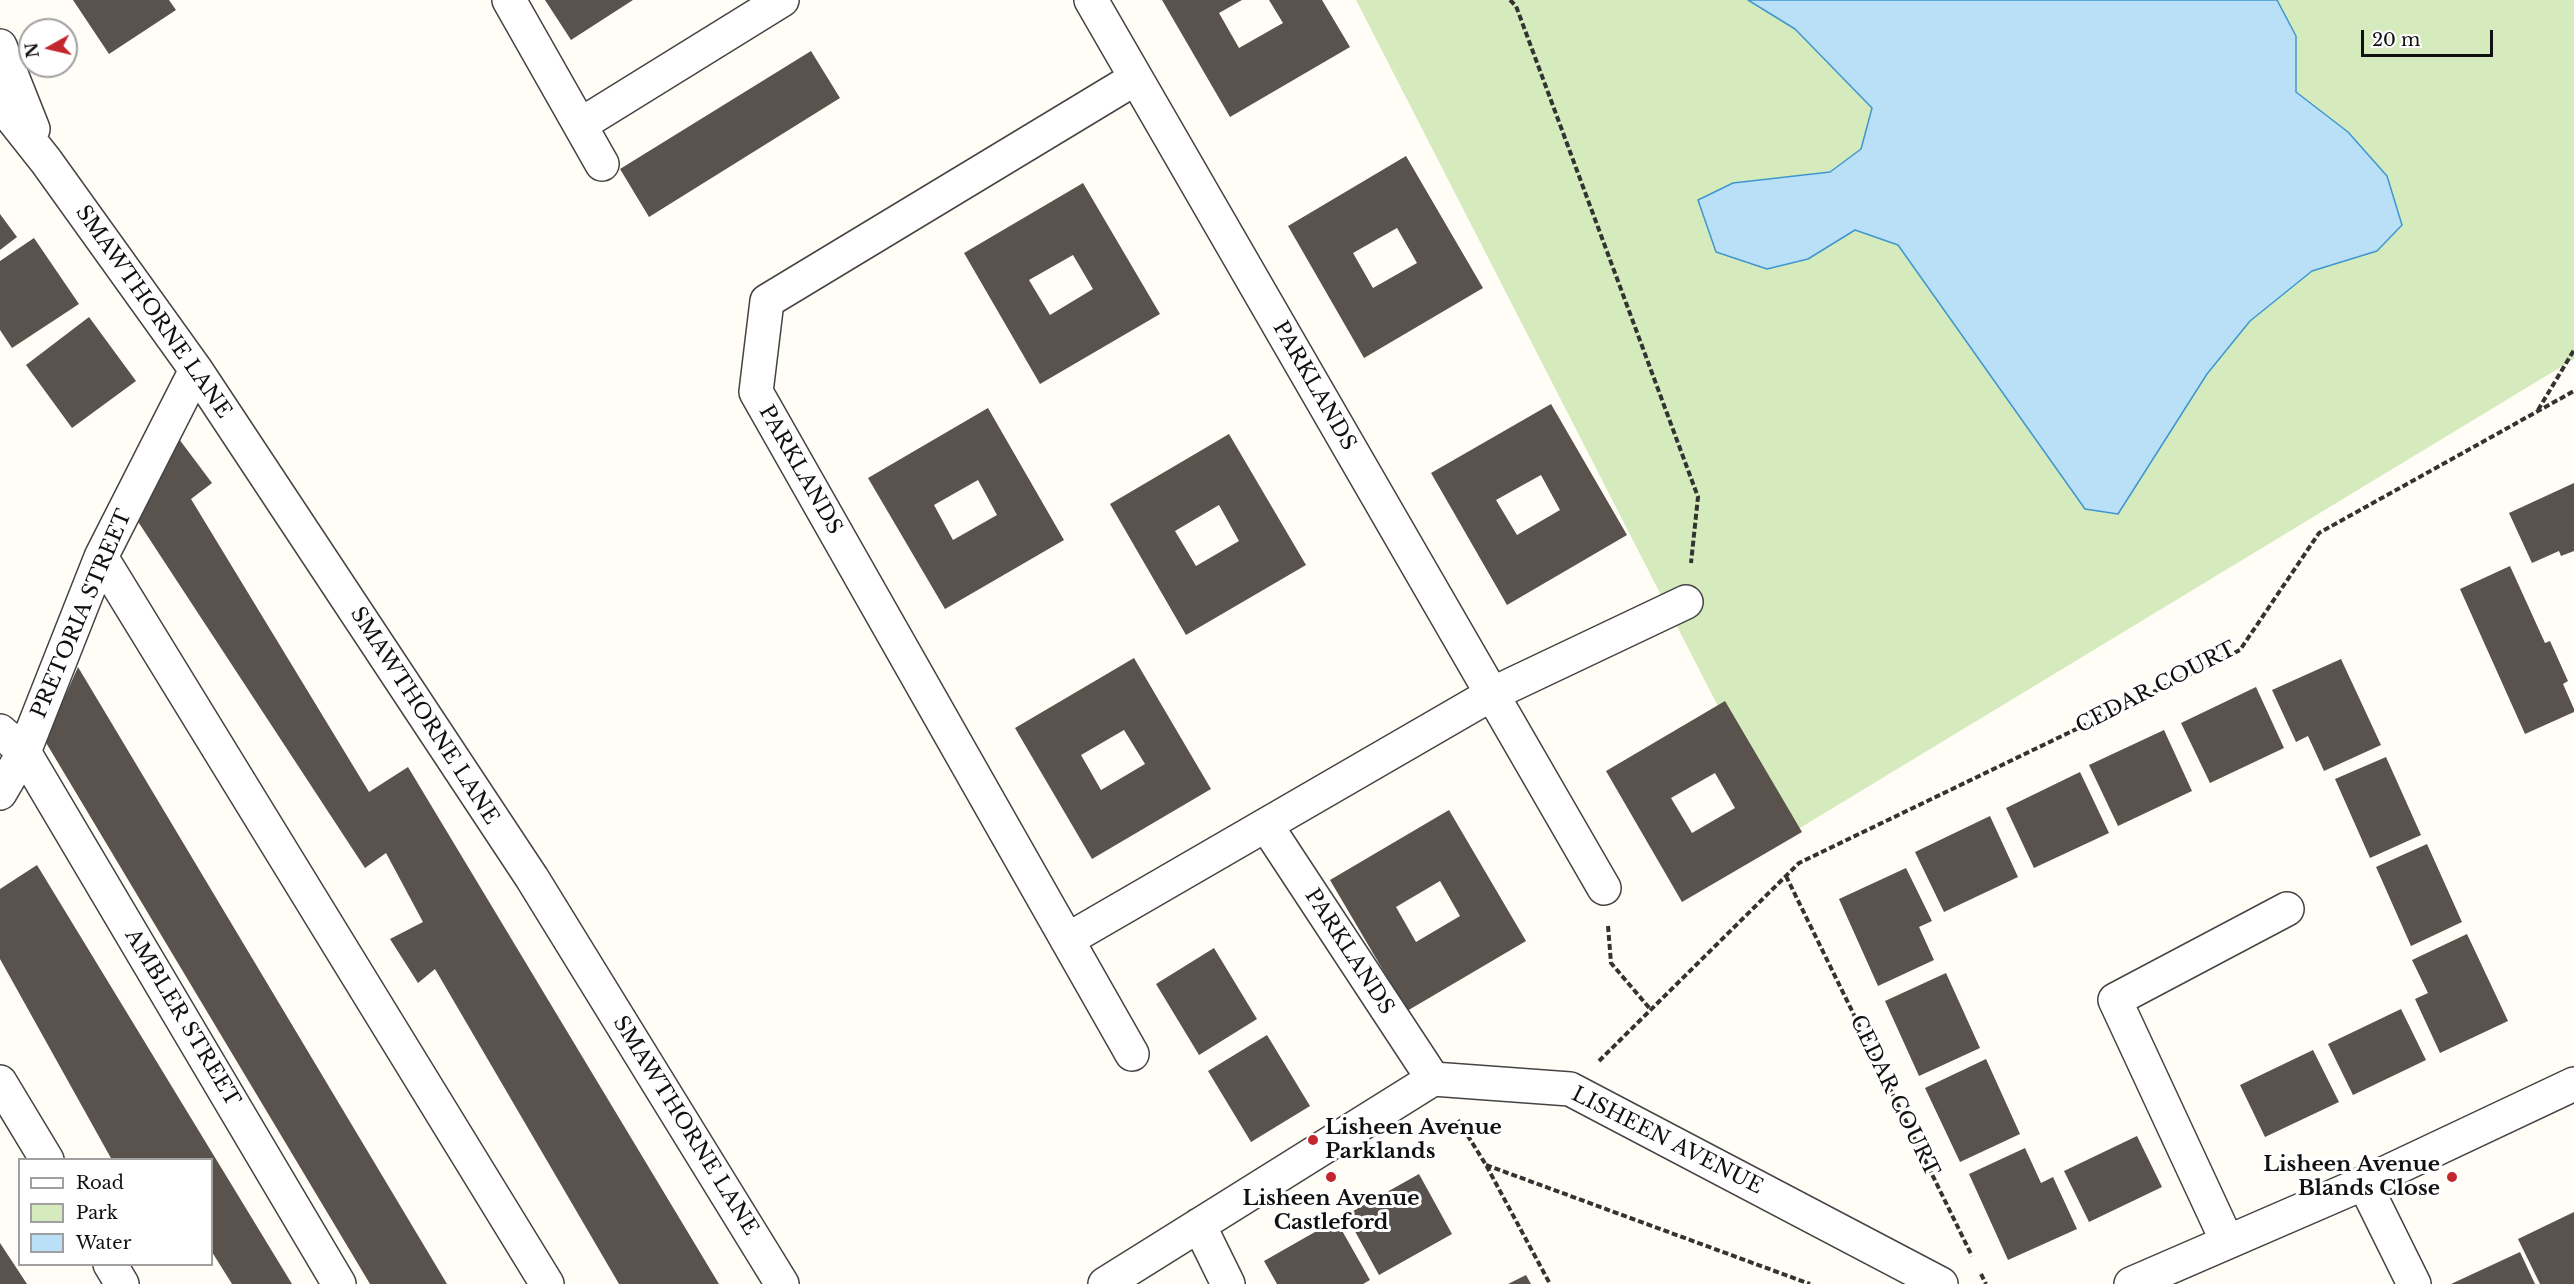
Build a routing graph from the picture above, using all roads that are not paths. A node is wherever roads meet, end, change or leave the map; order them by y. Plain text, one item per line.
1 (509, 0) edge
2 (782, 0) edge
3 (1091, 0) edge
4 (0, 46) edge
5 (1136, 78) junction
6 (0, 103) edge
7 (580, 125) junction
8 (46, 161) junction
9 (602, 165) dead end
10 (196, 370) junction
11 (101, 557) junction
12 (1686, 602) road end
13 (1492, 694) junction
14 (12, 741) edge
15 (0, 793) edge
16 (1266, 825) junction
17 (1604, 888) road end
18 (2287, 909) dead end
19 (1067, 940) junction
20 (1132, 1054) dead end
21 (1433, 1079) junction
22 (0, 1082) edge
23 (2573, 1086) edge
24 (46, 1158) edge
25 (2364, 1183) junction
26 (1199, 1225) junction
27 (2227, 1241) junction
28 (111, 1266) edge
29 (122, 1284) edge
30 (339, 1284) edge
31 (547, 1284) edge
32 (782, 1284) edge
33 (1105, 1284) edge
34 (1228, 1284) edge
35 (1941, 1284) edge
36 (2132, 1284) edge
37 (2414, 1284) edge

1 - 7 street
2 - 7 street
3 - 5 street, PARKLANDS
4 - 8 street, SMAWTHORNE LANE
5 - 13 street, PARKLANDS
5 - 19 street, PARKLANDS
6 - 8 street, SMAWTHORNE LANE
7 - 9 street
8 - 10 street, SMAWTHORNE LANE
10 - 11 street, PRETORIA STREET
10 - 32 street, SMAWTHORNE LANE
11 - 14 street, PRETORIA STREET
11 - 31 street
12 - 13 street
13 - 16 street
13 - 17 street, PARKLANDS
14 - 15 street, PRETORIA STREET
14 - 30 street, AMBLER STREET
16 - 19 street
16 - 21 street, PARKLANDS
18 - 27 street
19 - 20 street, PARKLANDS
21 - 26 street
21 - 35 street, LISHEEN AVENUE
22 - 24 street
23 - 25 street
25 - 27 street
25 - 37 street
26 - 33 street
26 - 34 street
27 - 36 street
28 - 29 street

